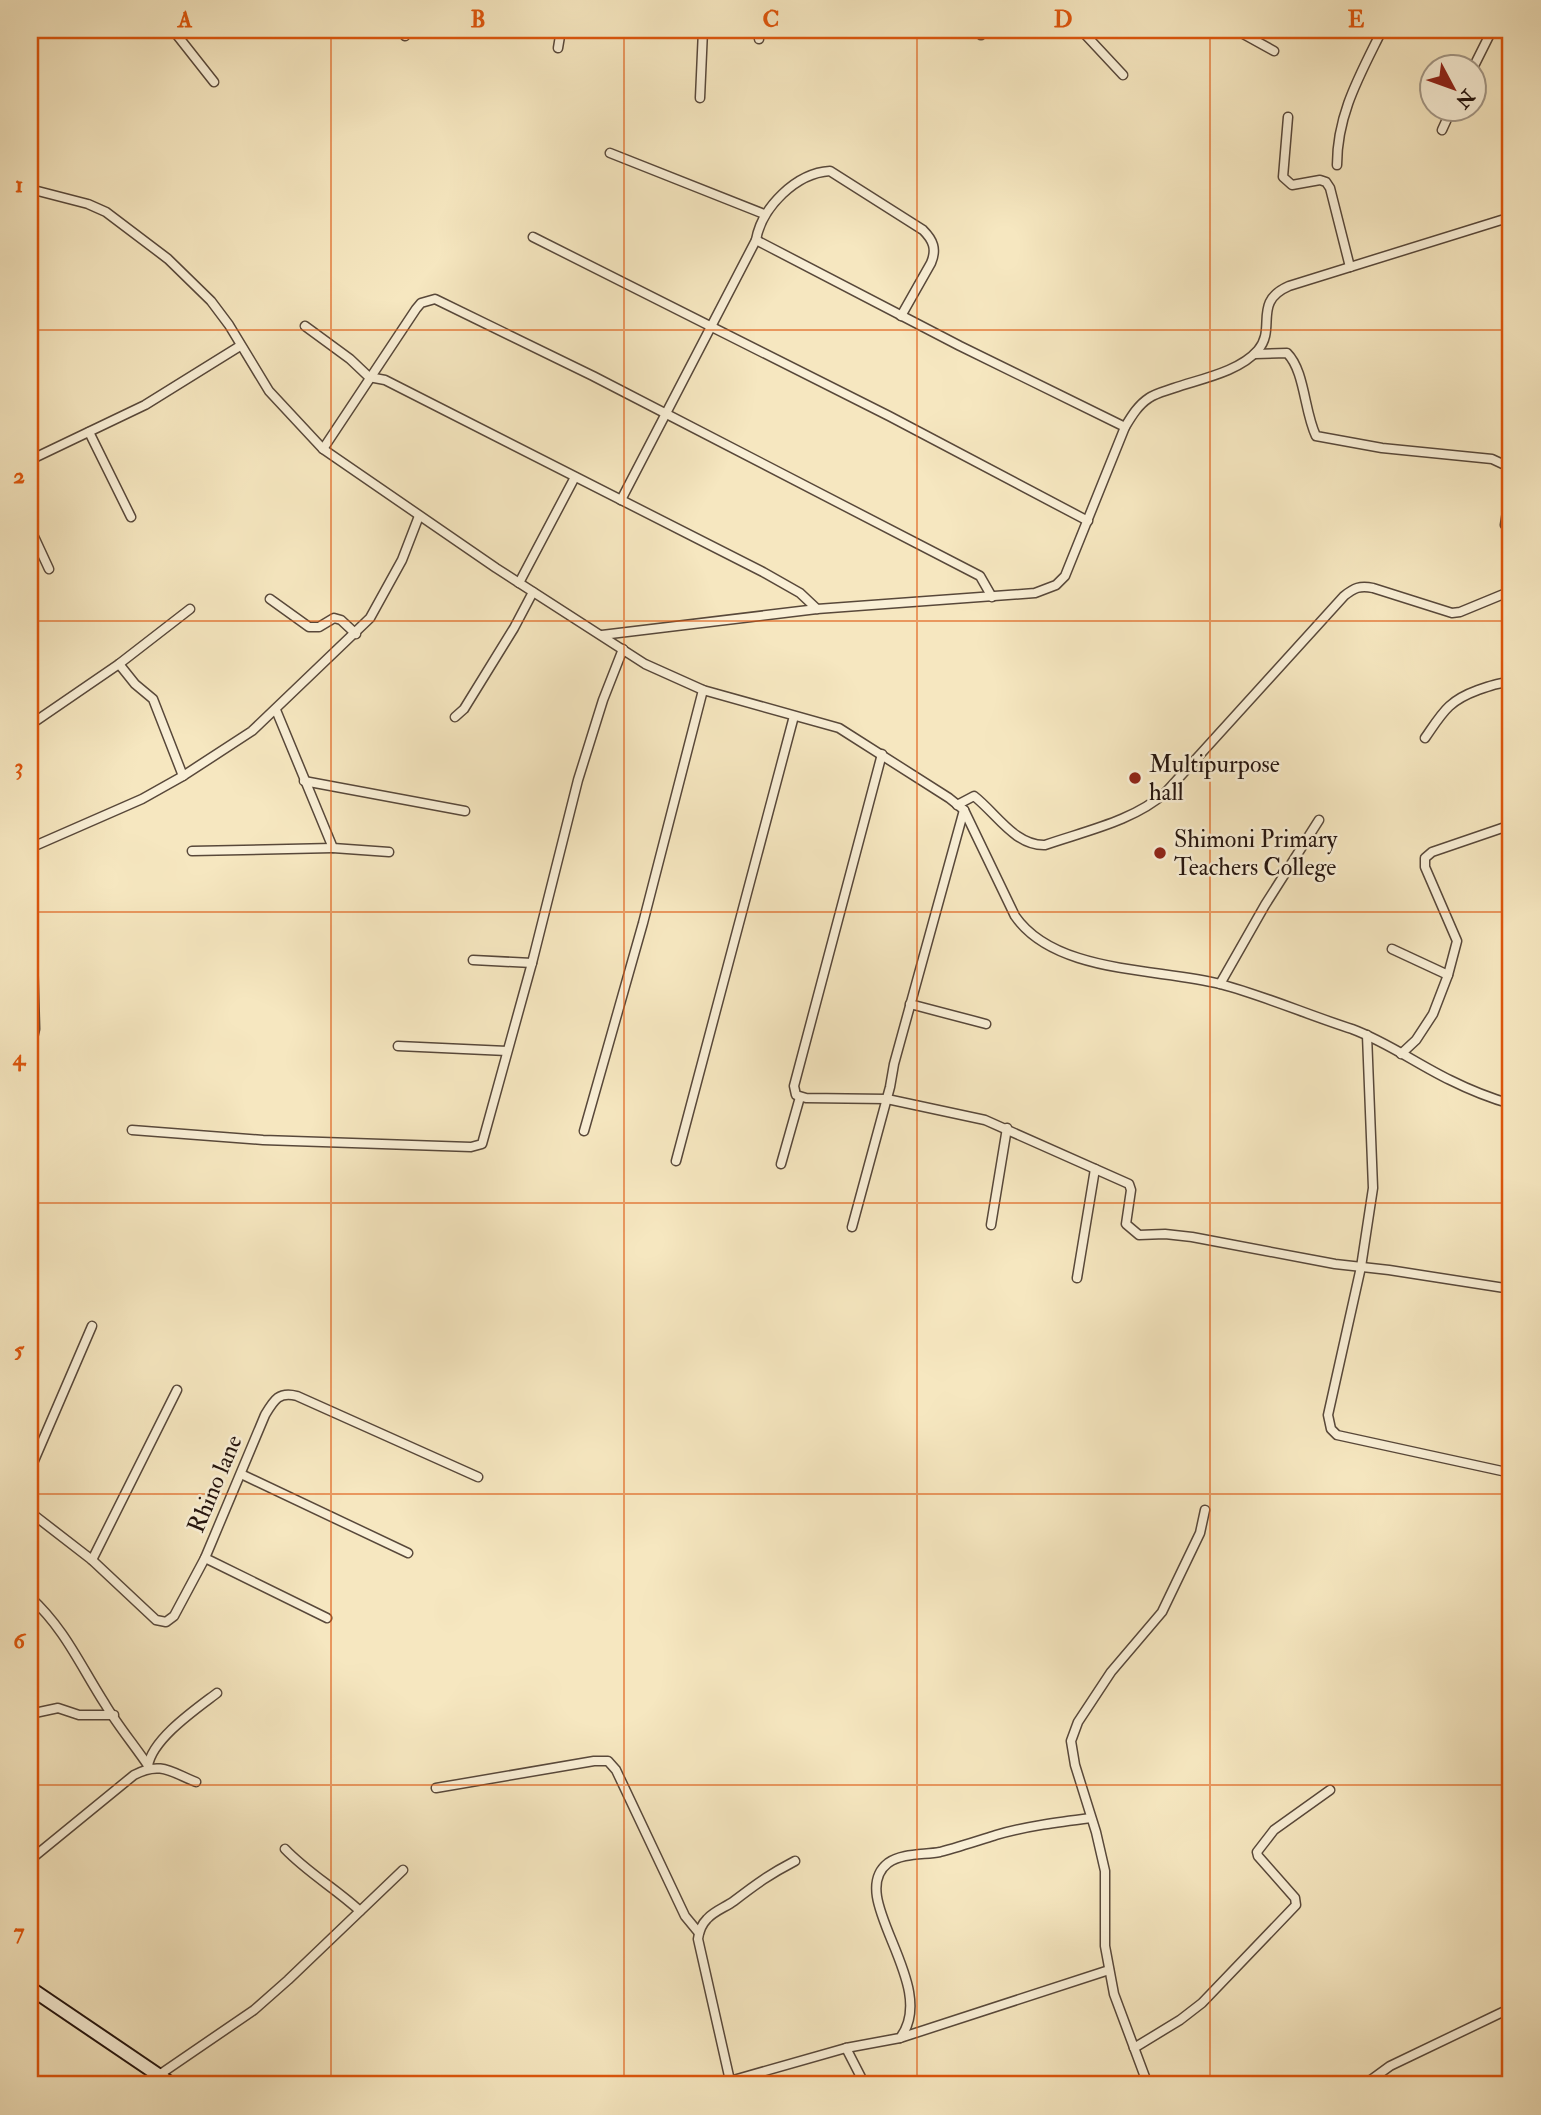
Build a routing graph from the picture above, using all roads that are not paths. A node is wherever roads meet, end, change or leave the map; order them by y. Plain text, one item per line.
1 (173, 30) edge
2 (561, 30) edge
3 (703, 30) edge
4 (1081, 30) edge
5 (1236, 30) edge
6 (1382, 30) edge
7 (1492, 30) edge
8 (558, 48) dead end
9 (1274, 51) dead end
10 (1481, 52) edge
11 (1123, 75) dead end
12 (214, 82) dead end
13 (700, 98) dead end
14 (1288, 117) dead end
15 (1446, 122) edge
16 (1442, 130) dead end
17 (610, 153) dead end
18 (1337, 165) dead end
19 (30, 189) edge
20 (764, 214) junction
21 (1511, 217) edge
22 (533, 236) dead end
23 (756, 240) junction
24 (1350, 267) junction
25 (901, 316) junction
26 (305, 326) dead end
27 (709, 326) junction
28 (240, 346) junction
29 (1253, 355) junction
30 (369, 377) junction
31 (665, 414) junction
32 (1125, 427) junction
33 (89, 432) junction
34 (323, 450) junction
35 (30, 460) edge
36 (1511, 475) edge
37 (575, 477) junction
38 (1511, 485) edge
39 (621, 500) junction
40 (419, 516) junction
41 (131, 517) dead end
42 (1088, 520) junction
43 (1506, 524) dead end
44 (30, 528) edge
45 (49, 569) dead end
46 (519, 583) junction
47 (1511, 591) edge
48 (533, 592) junction
49 (992, 597) junction
50 (270, 599) dead end
51 (190, 609) dead end
52 (817, 609) junction
53 (356, 634) junction
54 (601, 635) junction
55 (623, 649) junction
56 (119, 664) junction
57 (1511, 683) edge
58 (703, 690) junction
59 (276, 710) junction
60 (794, 716) junction
61 (455, 717) dead end
62 (30, 725) edge
63 (1425, 738) dead end
64 (882, 754) junction
65 (183, 776) junction
66 (304, 780) junction
67 (961, 807) junction
68 (465, 811) dead end
69 (1319, 820) dead end
70 (1511, 825) edge
71 (333, 848) junction
72 (30, 849) edge
73 (192, 851) dead end
74 (389, 852) dead end
75 (1392, 949) dead end
76 (473, 960) dead end
77 (532, 963) junction
78 (1448, 975) junction
79 (1220, 984) junction
80 (910, 1004) junction
81 (986, 1024) dead end
82 (1367, 1035) junction
83 (398, 1046) dead end
84 (507, 1051) junction
85 (30, 1052) edge
86 (1401, 1054) junction
87 (800, 1097) junction
88 (887, 1099) junction
89 (1511, 1104) edge
90 (1007, 1128) junction
91 (132, 1130) dead end
92 (584, 1131) dead end
93 (676, 1161) dead end
94 (781, 1164) dead end
95 (1095, 1169) junction
96 (991, 1225) dead end
97 (852, 1227) dead end
98 (1361, 1267) junction
99 (1077, 1278) dead end
100 (1511, 1289) edge
101 (92, 1326) dead end
102 (177, 1390) dead end
103 (30, 1470) edge
104 (1511, 1473) edge
105 (242, 1474) junction
106 (478, 1477) dead end
107 (1205, 1510) dead end
108 (30, 1512) edge
109 (408, 1553) dead end
110 (205, 1558) junction
111 (92, 1560) junction
112 (30, 1597) edge
113 (327, 1618) dead end
114 (217, 1693) dead end
115 (30, 1714) edge
116 (114, 1715) junction
117 (148, 1766) junction
118 (196, 1782) dead end
119 (436, 1788) dead end
120 (1330, 1790) dead end
121 (1091, 1818) junction
122 (285, 1849) dead end
123 (30, 1860) edge
124 (795, 1861) dead end
125 (403, 1870) dead end
126 (360, 1911) junction
127 (699, 1933) junction
128 (1109, 1970) junction
129 (30, 1988) edge
130 (1511, 2008) edge
131 (900, 2038) junction
132 (846, 2048) junction
133 (1134, 2048) junction
134 (159, 2075) junction
135 (730, 2083) edge
136 (173, 2085) edge
137 (654, 2085) edge
138 (865, 2085) edge
139 (1148, 2085) edge
140 (1364, 2085) edge

1 - 12 street
2 - 8 street
3 - 13 street
4 - 11 street
5 - 9 street
6 - 18 street
7 - 10 street
14 - 24 street
15 - 16 street
17 - 20 street
19 - 28 street
20 - 23 street
20 - 25 street
21 - 24 street
22 - 27 street
23 - 25 street
23 - 27 street
24 - 29 street
25 - 32 street
26 - 30 street
27 - 31 street
27 - 42 street
28 - 33 street
28 - 34 street
29 - 32 street
29 - 36 street
30 - 31 street
30 - 34 street
30 - 37 street
31 - 39 street
31 - 49 street
32 - 42 street
33 - 35 street
33 - 41 street
34 - 40 street
37 - 39 street
37 - 46 street
38 - 43 street
39 - 52 street
40 - 46 street
40 - 53 street
42 - 49 street
44 - 45 street
46 - 48 street
47 - 67 street
48 - 54 street
48 - 61 street
49 - 52 street
50 - 53 street
51 - 56 street
52 - 54 street
53 - 59 street
54 - 55 street
55 - 58 street
55 - 77 street
56 - 62 street
56 - 65 street
57 - 63 street
58 - 60 street
58 - 92 street
59 - 65 street
59 - 66 street
60 - 64 street
60 - 93 street
64 - 67 street
64 - 87 street
65 - 72 street
66 - 68 street
66 - 71 street
67 - 79 street
67 - 80 street
69 - 79 street
70 - 78 street
71 - 73 street
71 - 74 street
72 - 85 street
75 - 78 street
76 - 77 street
77 - 84 street
78 - 86 street
79 - 82 street
80 - 81 street
80 - 88 street
82 - 86 street
82 - 98 street
83 - 84 street
84 - 91 street
86 - 89 street
87 - 88 street
87 - 94 street
88 - 90 street
88 - 97 street
90 - 95 street
90 - 96 street
95 - 98 street
95 - 99 street
98 - 100 street
98 - 104 street
101 - 103 street
102 - 111 street
105 - 106 street, Rhino lane
105 - 109 street
105 - 110 street, Rhino lane
107 - 121 street
108 - 111 street, Rhino lane
110 - 111 street, Rhino lane
110 - 113 street
112 - 116 street
114 - 117 street
115 - 116 street
116 - 117 street
117 - 118 street
117 - 123 street
119 - 127 street
120 - 133 street
121 - 128 street
121 - 131 street
122 - 126 street
124 - 127 street
125 - 126 street
126 - 134 street
127 - 135 street
128 - 131 street
128 - 133 street
129 - 134 main road
130 - 140 street
131 - 132 street
132 - 135 street
132 - 138 street
133 - 139 street
134 - 136 main road
135 - 137 street

